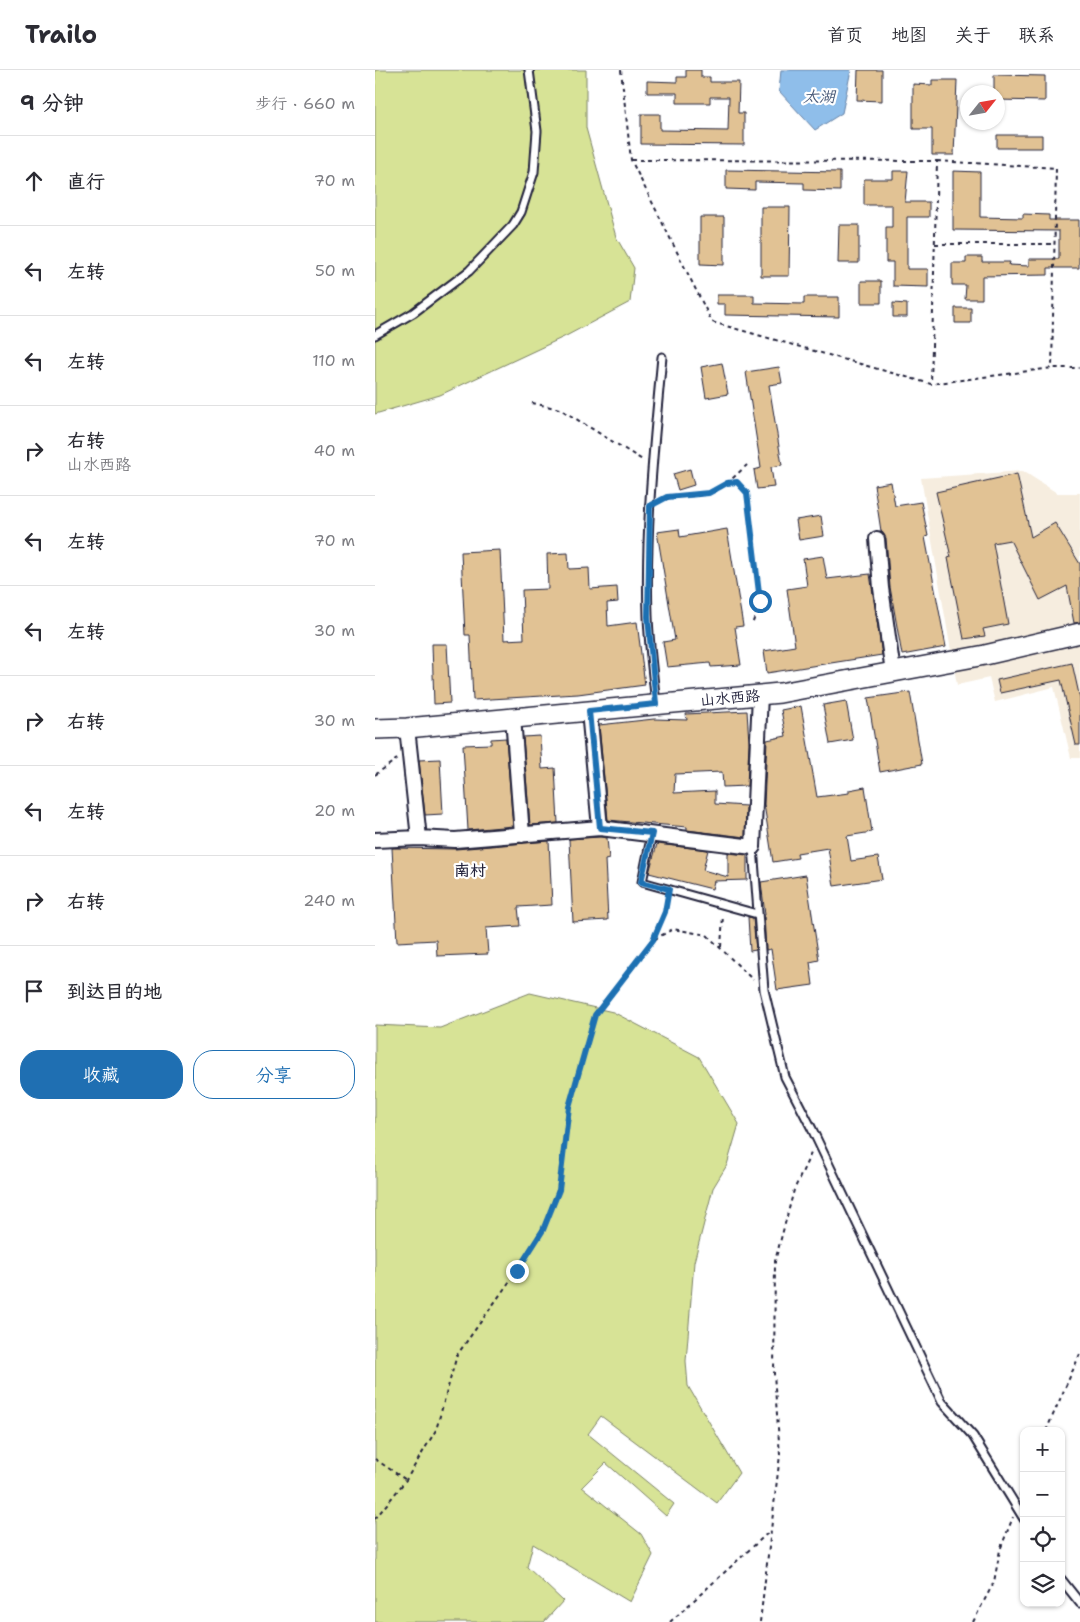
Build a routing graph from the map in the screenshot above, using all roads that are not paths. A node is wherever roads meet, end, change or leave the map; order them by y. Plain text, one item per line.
1 (529, 70) edge
2 (375, 335) edge
3 (662, 357) dead end
4 (877, 539) dead end
5 (1080, 633) edge
6 (893, 672) junction
7 (760, 695) junction
8 (656, 704) junction
9 (589, 711) junction
10 (513, 717) junction
11 (407, 728) junction
12 (375, 729) edge
13 (600, 828) junction
14 (652, 833) junction
15 (522, 835) junction
16 (419, 838) junction
17 (375, 840) edge
18 (753, 847) junction
19 (757, 914) junction
20 (1023, 1517) edge
21 (1065, 1584) edge
22 (1080, 1603) edge

1 - 2 lane
3 - 8 lane
4 - 6 street
5 - 6 street, 山水西路
6 - 7 street, 山水西路
7 - 8 street, 山水西路
7 - 18 street
8 - 9 street, 山水西路
9 - 10 street, 山水西路
9 - 13 street
10 - 11 street, 山水西路
10 - 15 street
11 - 12 street, 山水西路
11 - 16 street
13 - 14 street
13 - 15 street
14 - 18 street
14 - 19 lane
15 - 16 street
16 - 17 street
18 - 19 lane
19 - 20 lane
21 - 22 lane

